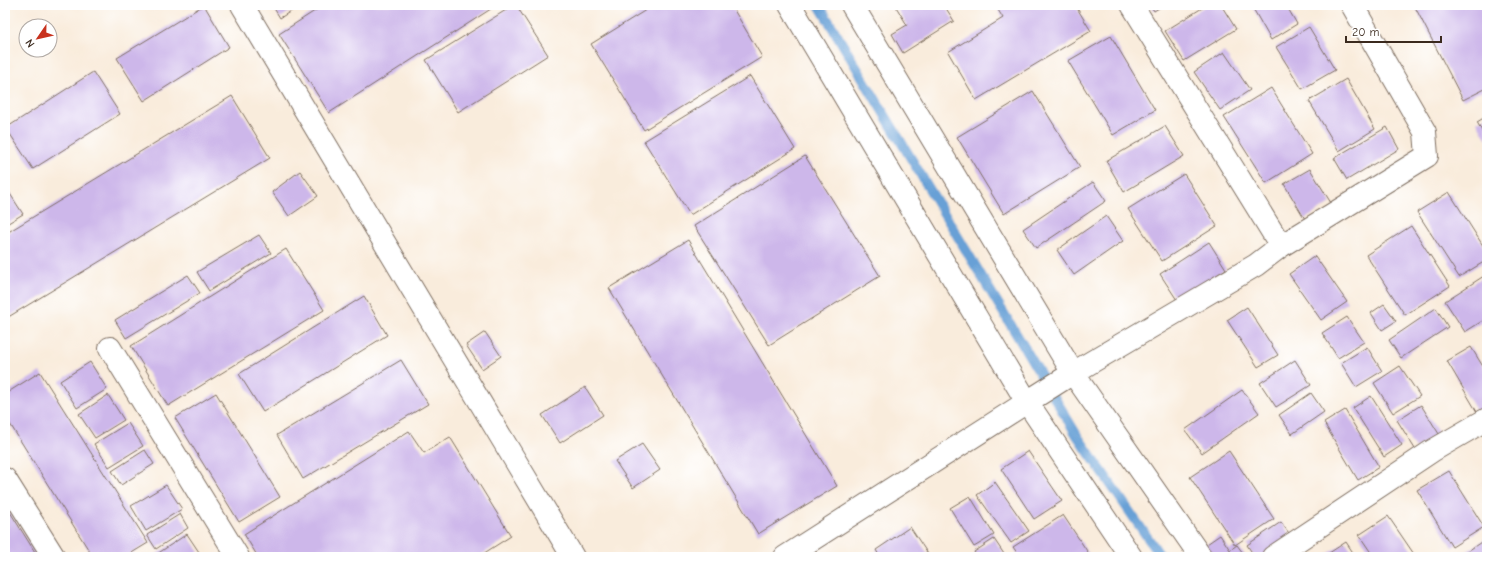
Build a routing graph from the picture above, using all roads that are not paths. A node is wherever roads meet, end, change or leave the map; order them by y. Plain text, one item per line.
1 (242, 5) edge
2 (790, 5) edge
3 (852, 5) edge
4 (1132, 5) edge
5 (1352, 5) edge
6 (1281, 246) junction
7 (110, 348) dead end
8 (1066, 377) junction
9 (1033, 399) junction
10 (1487, 419) edge
11 (5, 479) edge
12 (54, 557) edge
13 (238, 557) edge
14 (572, 557) edge
15 (785, 557) edge
16 (1131, 557) edge
17 (1201, 557) edge
18 (1273, 557) edge

1 - 14 street
2 - 9 street
3 - 8 street
4 - 6 street
5 - 6 street
6 - 8 street
7 - 13 street
8 - 9 street
8 - 17 street
9 - 15 street
9 - 16 street
10 - 18 street
11 - 12 street

